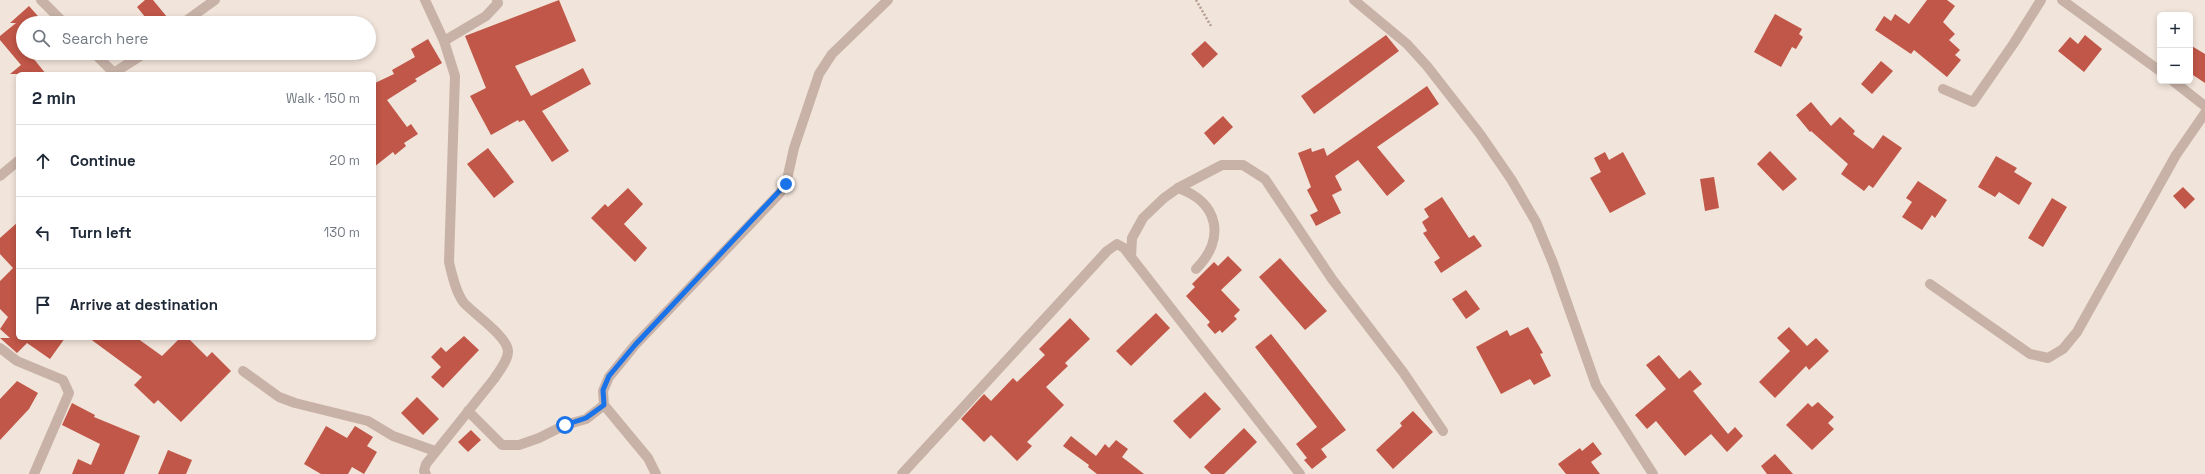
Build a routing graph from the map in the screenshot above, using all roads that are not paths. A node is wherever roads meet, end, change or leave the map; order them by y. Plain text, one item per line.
1 (41, 0) edge
2 (213, 0) edge
3 (425, 0) edge
4 (497, 0) edge
5 (888, 0) edge
6 (1354, 0) edge
7 (2041, 0) edge
8 (2062, 0) edge
9 (57, 16) edge
10 (192, 16) edge
11 (444, 42) junction
12 (101, 60) edge
13 (134, 60) edge
14 (2157, 69) edge
15 (112, 72) edge
16 (115, 72) edge
17 (2177, 84) edge
18 (1943, 89) dead end
19 (2205, 106) edge
20 (2205, 113) edge
21 (16, 163) edge
22 (0, 176) edge
23 (1178, 188) junction
24 (1131, 257) junction
25 (1196, 269) dead end
26 (1930, 284) dead end
27 (0, 348) edge
28 (242, 371) dead end
29 (604, 405) junction
30 (468, 411) junction
31 (1443, 431) dead end
32 (435, 451) junction
33 (34, 474) edge
34 (426, 474) edge
35 (656, 474) edge
36 (902, 474) edge
37 (1300, 474) edge
38 (1653, 474) edge

1 - 9 street
2 - 10 street
3 - 11 street
4 - 11 street
5 - 29 street
6 - 38 street
7 - 18 street
8 - 14 street
11 - 30 street
12 - 15 street
13 - 16 street
17 - 19 street
20 - 26 street
21 - 22 street
23 - 24 street
23 - 25 street
23 - 31 street
24 - 36 street
24 - 37 street
27 - 33 street
28 - 32 street
29 - 30 street
29 - 35 street
30 - 32 street
32 - 34 street

